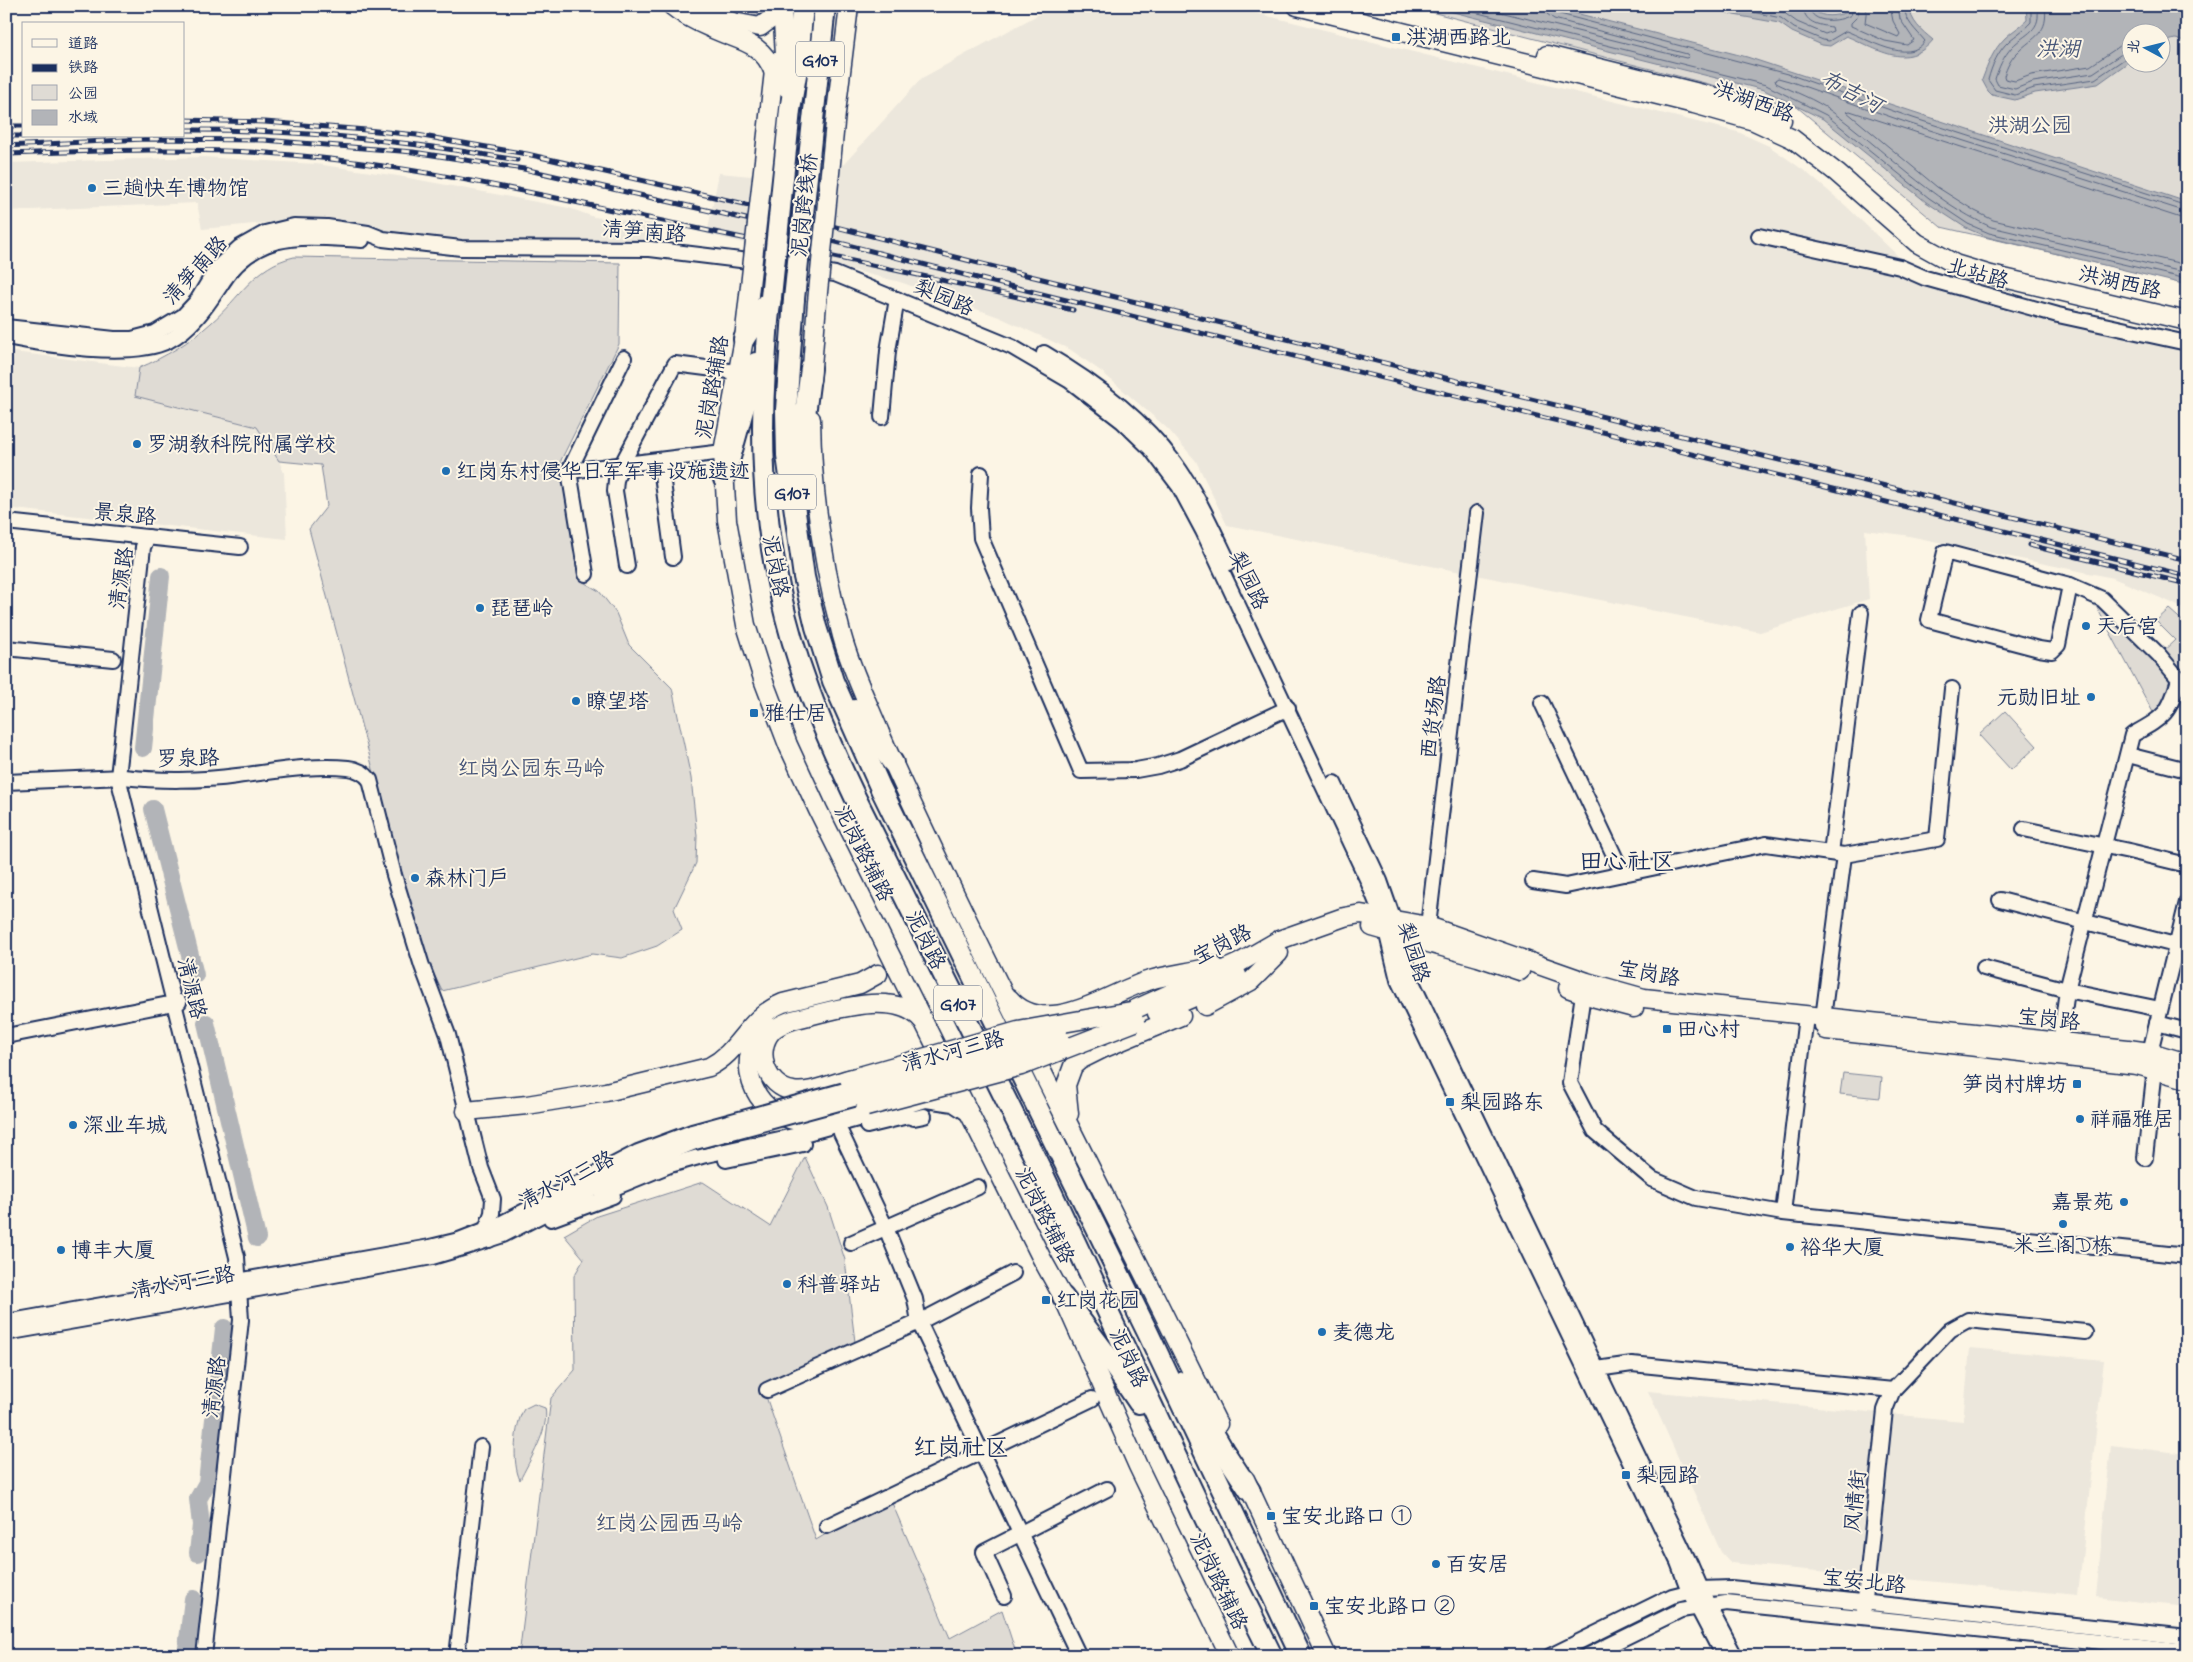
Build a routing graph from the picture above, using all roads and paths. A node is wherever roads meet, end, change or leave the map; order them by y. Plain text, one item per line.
1 (672, 6) edge
2 (695, 6) edge
3 (803, 6) edge
4 (825, 6) edge
5 (849, 6) edge
6 (856, 6) edge
7 (1297, 6) edge
8 (1345, 6) edge
9 (779, 7) edge
10 (844, 44) junction
11 (774, 72) junction
12 (780, 108) junction
13 (1759, 236) dead end
14 (383, 239) junction
15 (771, 297) junction
16 (794, 299) joint
17 (897, 299) junction
18 (2187, 310) edge
19 (768, 317) junction
20 (2187, 321) edge
21 (6, 327) edge
22 (6, 337) edge
23 (744, 339) junction
24 (2187, 343) edge
25 (624, 358) dead end
26 (810, 368) junction
27 (737, 372) junction
28 (882, 417) dead end
29 (723, 452) junction
30 (660, 460) junction
31 (622, 464) junction
32 (569, 471) junction
33 (981, 474) dead end
34 (724, 479) junction
35 (794, 507) junction
36 (1478, 514) dead end
37 (6, 522) edge
38 (148, 537) junction
39 (240, 547) dead end
40 (673, 557) dead end
41 (627, 566) dead end
42 (586, 574) dead end
43 (2070, 585) junction
44 (1861, 613) dead end
45 (6, 648) edge
46 (113, 659) dead end
47 (832, 681) junction
48 (1952, 689) dead end
49 (1542, 703) dead end
50 (1288, 708) junction
51 (2128, 755) junction
52 (893, 763) junction
53 (2187, 770) edge
54 (120, 777) junction
55 (6, 782) edge
56 (2024, 829) dead end
57 (2103, 845) junction
58 (1838, 854) junction
59 (2187, 865) edge
60 (1623, 874) junction
61 (1533, 881) dead end
62 (2000, 900) dead end
63 (2187, 902) edge
64 (2084, 921) junction
65 (1390, 926) junction
66 (1428, 926) junction
67 (2182, 946) edge
68 (1279, 947) junction
69 (887, 949) junction
70 (1984, 968) dead end
71 (878, 974) junction
72 (1001, 988) junction
73 (2067, 990) junction
74 (1583, 994) junction
75 (177, 1002) junction
76 (2160, 1009) junction
77 (1133, 1017) junction
78 (923, 1020) junction
79 (1805, 1022) junction
80 (2157, 1023) junction
81 (1823, 1024) junction
82 (2187, 1031) edge
83 (6, 1036) edge
84 (2060, 1042) junction
85 (2150, 1052) junction
86 (2187, 1063) edge
87 (2156, 1069) junction
88 (2187, 1079) edge
89 (466, 1111) junction
90 (970, 1115) junction
91 (924, 1116) dead end
92 (1072, 1129) junction
93 (841, 1133) junction
94 (694, 1137) junction
95 (2145, 1158) dead end
96 (978, 1187) dead end
97 (549, 1212) junction
98 (1783, 1214) junction
99 (886, 1228) junction
100 (488, 1235) junction
101 (503, 1235) junction
102 (851, 1243) dead end
103 (2187, 1256) edge
104 (1013, 1273) dead end
105 (243, 1286) junction
106 (1063, 1297) junction
107 (6, 1322) edge
108 (919, 1322) junction
109 (1147, 1331) junction
110 (2085, 1332) dead end
111 (6, 1333) edge
112 (1592, 1371) junction
113 (767, 1390) dead end
114 (1893, 1390) junction
115 (1092, 1399) dead end
116 (1169, 1442) junction
117 (481, 1447) dead end
118 (981, 1452) junction
119 (1107, 1488) dead end
120 (1250, 1491) junction
121 (827, 1526) dead end
122 (1020, 1534) junction
123 (1229, 1569) junction
124 (1694, 1590) junction
125 (1004, 1596) dead end
126 (1865, 1601) junction
127 (1703, 1606) junction
128 (1863, 1617) junction
129 (2187, 1637) edge
130 (2187, 1651) edge
131 (204, 1656) edge
132 (210, 1656) edge
133 (457, 1656) edge
134 (1079, 1656) edge
135 (1230, 1656) edge
136 (1258, 1656) edge
137 (1272, 1656) edge
138 (1301, 1656) edge
139 (1327, 1656) edge
140 (1550, 1656) edge
141 (1587, 1656) edge
142 (1723, 1656) edge
143 (1735, 1656) edge

1 - 11 main road
2 - 9 main road
3 - 12 highway, G107
4 - 16 highway, 泥岗跨线桥 / G107, bridge
5 - 10 main road
6 - 10 main road
7 - 20 main road, 洪湖西路
8 - 18 main road, 洪湖西路
9 - 11 main road, 泥岗路辅路
9 - 12 main road, 泥岗路辅路
10 - 26 main road, bridge
11 - 12 main road, 泥岗路辅路
12 - 15 highway, 泥岗跨线桥 / G107, bridge
12 - 23 main road, 泥岗路辅路, bridge
13 - 24 street, 北站路
14 - 17 street, 清笋南路
14 - 21 street, 清笋南路
14 - 22 street, 清笋南路
15 - 19 highway, 泥岗路 / G107
15 - 23 highway
16 - 35 highway, 泥岗路 / G107
17 - 28 street
17 - 50 street, 梨园路
17 - 65 street, 梨园路
19 - 34 highway
19 - 116 highway, 泥岗路 / G107
23 - 27 main road, 泥岗路辅路
25 - 32 street
26 - 35 highway
26 - 52 main road
27 - 29 main road, 泥岗路辅路
27 - 31 street
29 - 30 street
29 - 34 main road, 泥岗路辅路
30 - 31 street
30 - 40 street
31 - 32 street
31 - 41 street
32 - 42 street
33 - 50 street
34 - 69 main road, 泥岗路辅路
35 - 47 highway, 泥岗路 / G107
36 - 66 street, 西货场路
37 - 38 street, 景泉路
38 - 39 street, 景泉路
38 - 54 street, 清源路
43 - 43 street
43 - 51 street
44 - 58 street
45 - 46 street
47 - 52 highway
47 - 109 highway, 泥岗路 / G107
48 - 58 street
49 - 60 street
50 - 65 street, 梨园路
51 - 53 street
51 - 57 street
52 - 72 main road
54 - 55 street, 罗泉路
54 - 75 street, 清源路
54 - 89 street, 罗泉路
56 - 57 street
57 - 59 street
57 - 64 street
58 - 60 street
58 - 81 street
60 - 61 street
62 - 64 street
63 - 67 street
64 - 67 street
64 - 73 street
65 - 66 main road, 宝岗路
65 - 68 main road, 宝岗路
65 - 74 main road, 宝岗路
65 - 112 street, 梨园路
66 - 79 main road, 宝岗路
67 - 76 street
68 - 72 main road
68 - 77 main road, 宝岗路
68 - 92 main road
69 - 71 main road
69 - 78 main road, 泥岗路辅路
70 - 73 street
71 - 77 main road, bridge
71 - 89 main road
72 - 92 main road
73 - 76 street
73 - 84 street
74 - 79 main road, 宝岗路
74 - 98 street
75 - 83 street
75 - 105 street, 清源路
76 - 80 street
77 - 78 main road, bridge
77 - 94 street, 清水河三路, bridge
78 - 90 main road, 泥岗路辅路
79 - 81 main road, 宝岗路
79 - 98 street
80 - 82 street
80 - 85 street
81 - 84 main road, 宝岗路
81 - 87 main road, 宝岗路
84 - 85 main road, 宝岗路
85 - 86 main road, 宝岗路
87 - 88 main road, 宝岗路
87 - 95 street
89 - 100 street, 罗泉路
90 - 97 street
90 - 106 main road, 泥岗路辅路
91 - 93 street
92 - 120 main road
93 - 99 street
93 - 101 street
94 - 97 street, 清水河三路
94 - 100 street, 清水河三路
96 - 99 street
97 - 101 street, 清水河三路
98 - 103 street
99 - 102 street
99 - 108 street
100 - 101 street, 清水河三路
100 - 105 street, 清水河三路
104 - 108 street
105 - 107 street, 清水河三路
105 - 111 street, 清水河三路
105 - 131 street, 清源路
105 - 132 street, 清源路
106 - 116 highway
106 - 135 main road, 泥岗路辅路
108 - 113 street
108 - 118 street
109 - 120 highway
109 - 138 highway, 泥岗路 / G107
110 - 114 street
112 - 114 street
112 - 124 street, 梨园路
114 - 126 street, 风情街
115 - 118 street
116 - 123 highway, 泥岗路 / G107
117 - 133 street
118 - 121 street
118 - 122 street
119 - 122 street
120 - 139 main road
122 - 125 street
122 - 134 street
123 - 136 highway
123 - 137 highway, 泥岗路 / G107
124 - 126 street, 宝安北路
124 - 127 street, 梨园路
124 - 140 street, 宝安北路
126 - 128 street, 风情街
126 - 129 street, 宝安北路
127 - 128 street, 宝安北路
127 - 141 street, 宝安北路
127 - 142 street, 梨园路
127 - 143 street, 梨园路
128 - 130 street, 宝安北路

